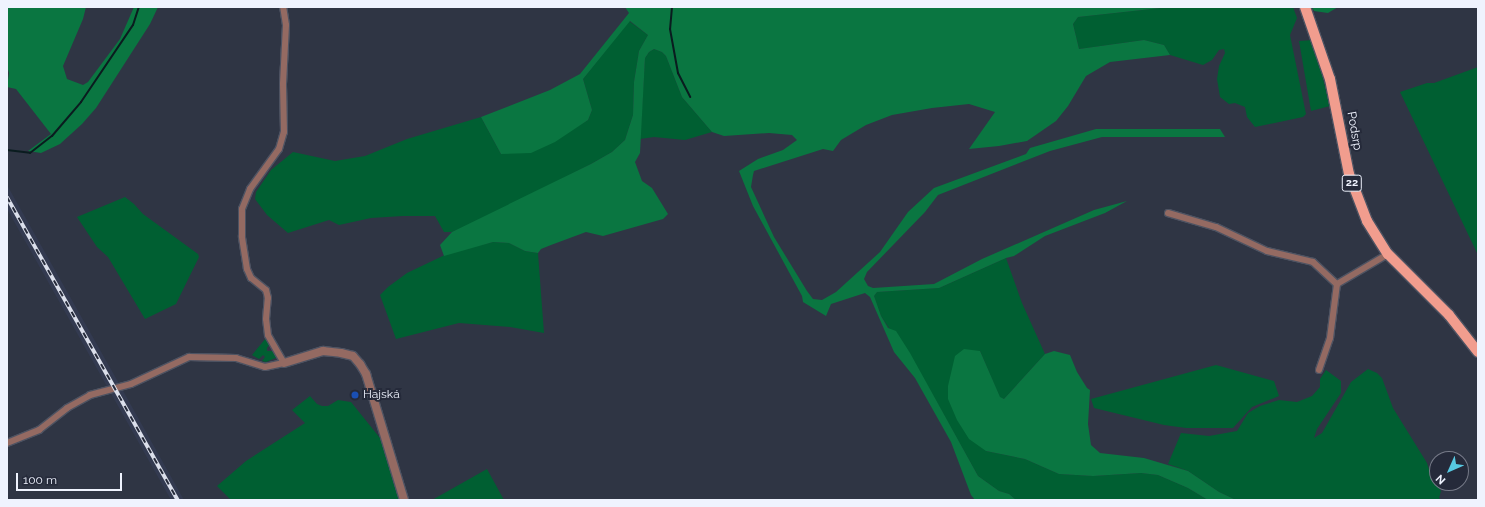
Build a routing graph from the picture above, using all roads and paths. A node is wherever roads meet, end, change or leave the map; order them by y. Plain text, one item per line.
1 (283, 7) edge
2 (1305, 7) edge
3 (1168, 213) dead end
4 (1388, 254) junction
5 (1337, 284) junction
6 (1478, 352) edge
7 (284, 363) junction
8 (1319, 370) dead end
9 (7, 443) edge
10 (404, 500) edge

1 - 7 street
2 - 4 main road, Podsrp / 22
3 - 5 street
4 - 5 street
4 - 6 main road, Podsrp / 22
5 - 8 street
7 - 9 street
7 - 10 street

